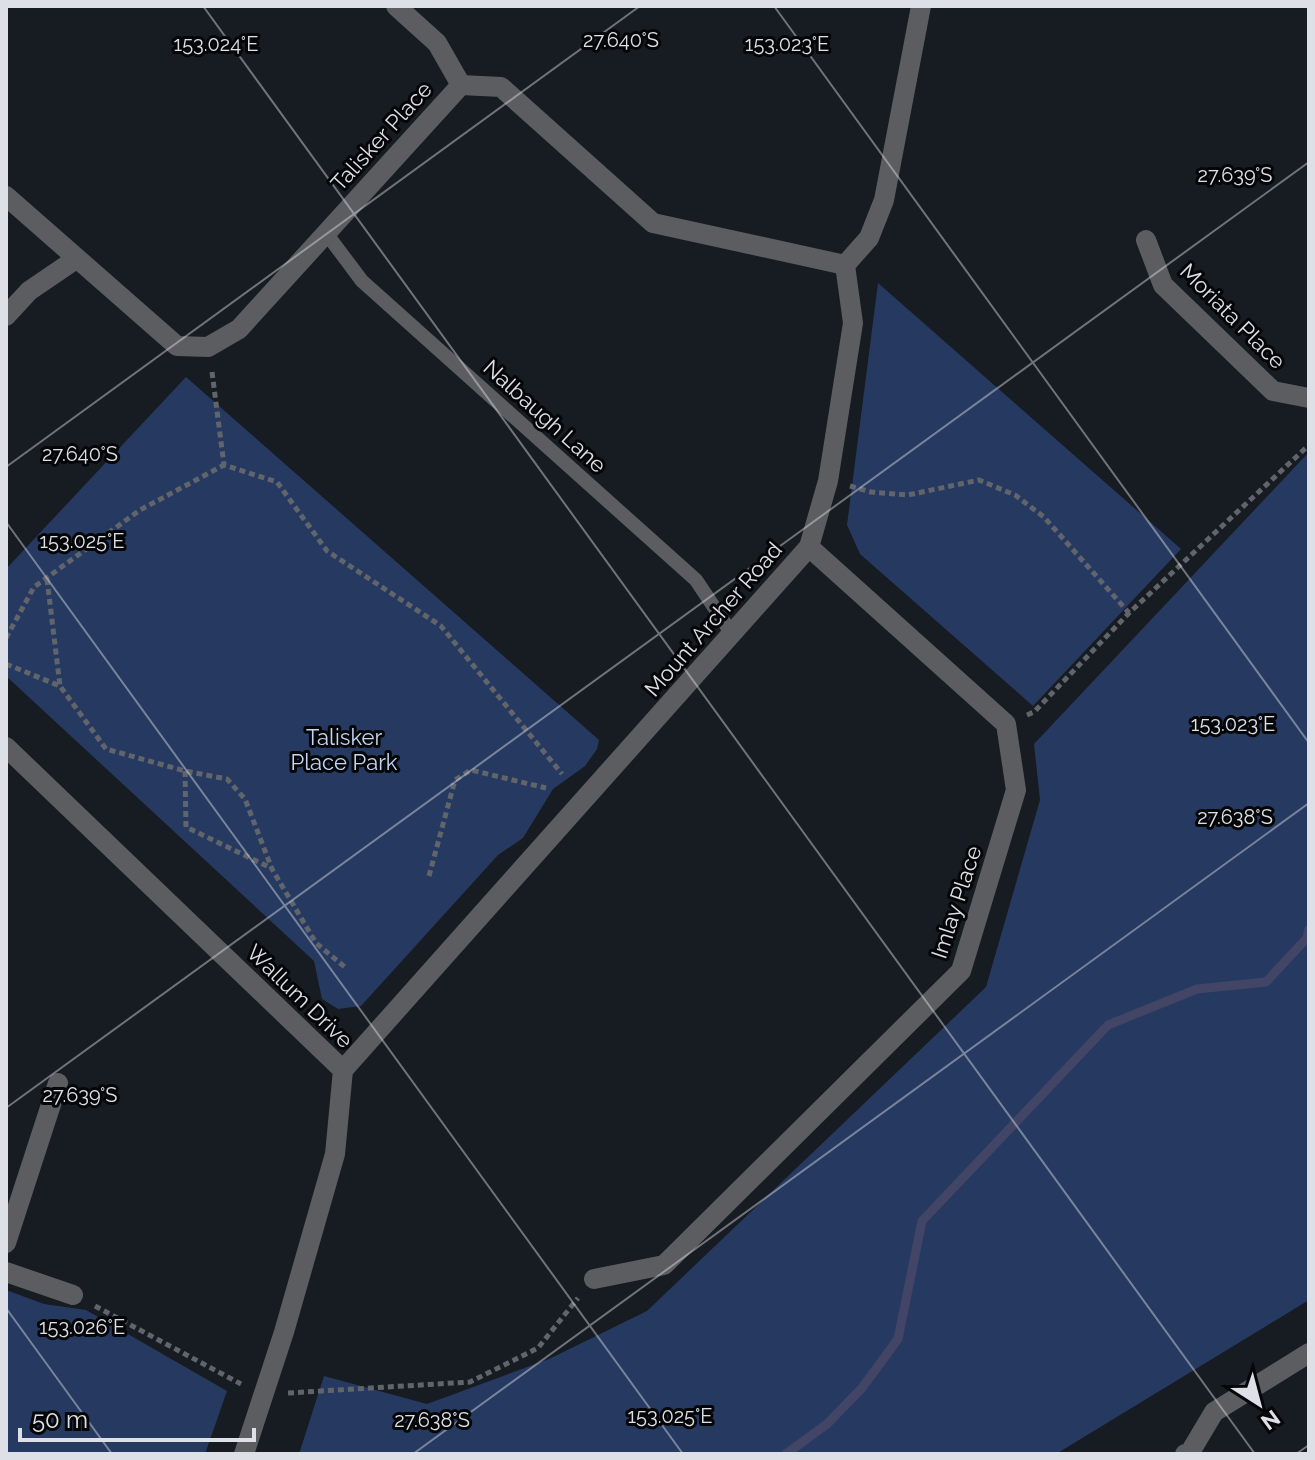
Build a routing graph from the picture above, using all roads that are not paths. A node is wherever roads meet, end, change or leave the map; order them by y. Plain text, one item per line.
1 (396, 6) edge
2 (921, 6) edge
3 (461, 85) junction
4 (6, 196) edge
5 (326, 233) junction
6 (1146, 240) dead end
7 (76, 259) junction
8 (845, 265) junction
9 (6, 316) edge
10 (1309, 398) edge
11 (809, 547) junction
12 (732, 634) junction
13 (6, 747) edge
14 (343, 1070) junction
15 (58, 1083) dead end
16 (6, 1243) edge
17 (6, 1272) edge
18 (594, 1279) road end
19 (73, 1295) road end
20 (1309, 1353) edge
21 (244, 1454) edge
22 (1188, 1454) edge

1 - 3 street
2 - 8 street
3 - 5 street, Talisker Place
3 - 8 street, Talisker Place
4 - 7 street
5 - 7 street, Talisker Place
5 - 12 lane, Nalbaugh Lane
6 - 10 street, Moriata Place
7 - 9 street
8 - 11 street, Mount Archer Road
11 - 12 street, Mount Archer Road
11 - 18 street, Imlay Place
12 - 14 street, Mount Archer Road
13 - 14 street, Wallum Drive
14 - 21 street, Wallum Drive
15 - 16 street
17 - 19 street
20 - 22 street

